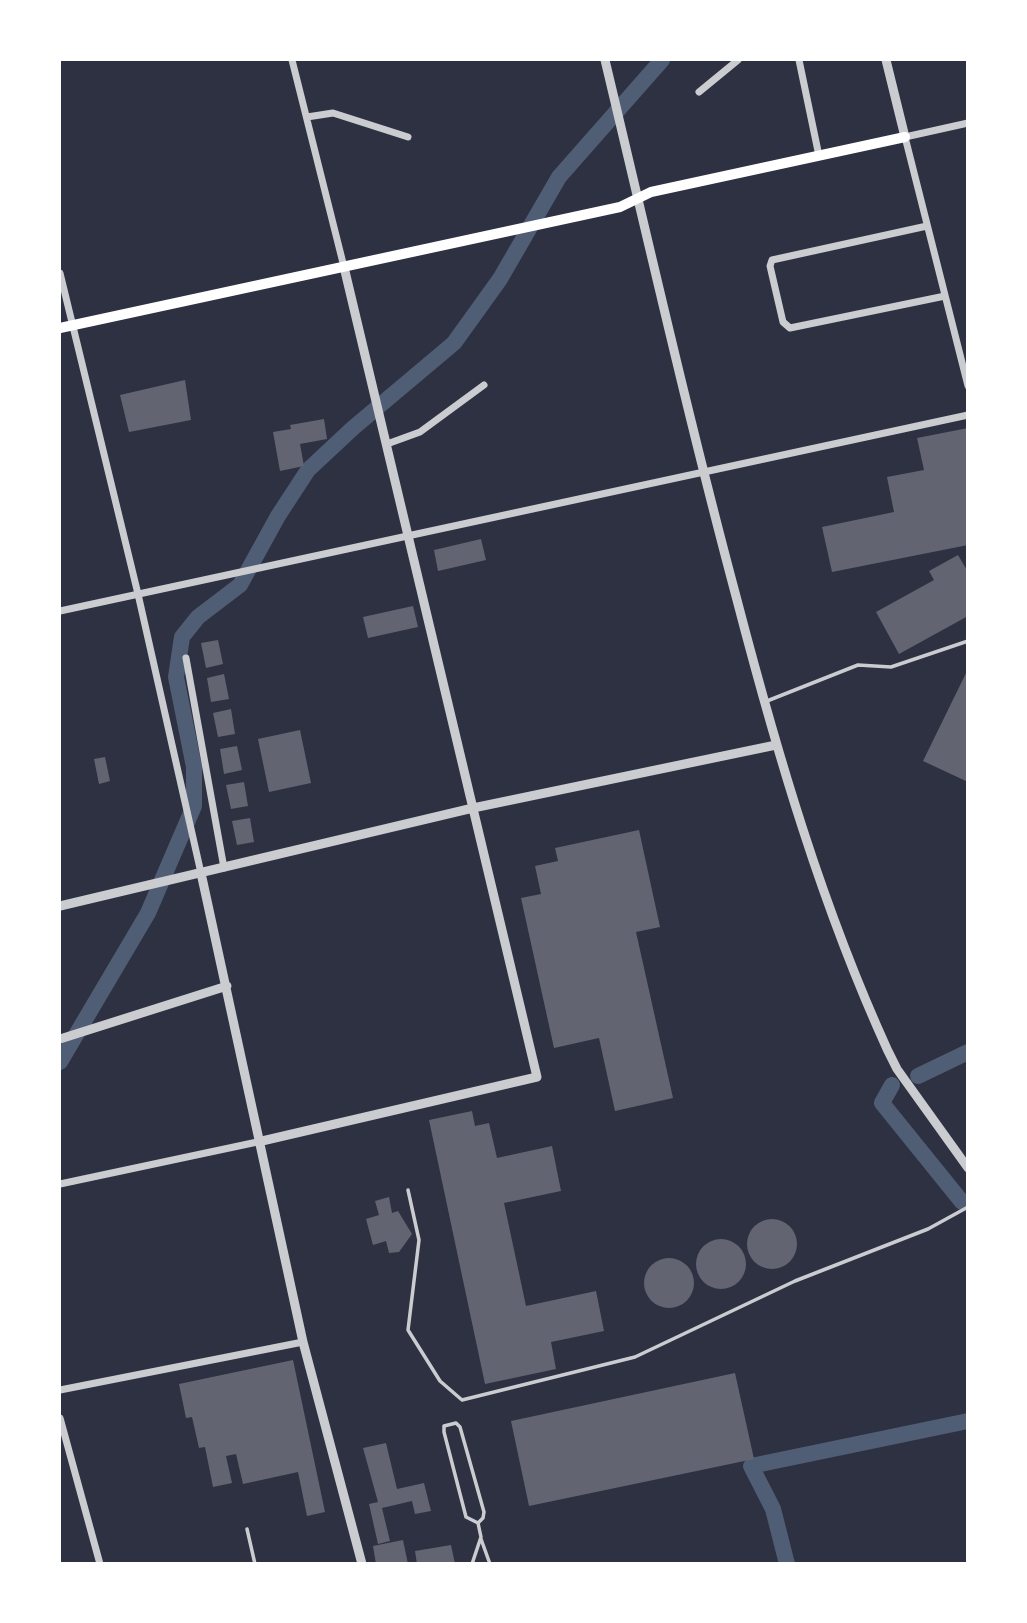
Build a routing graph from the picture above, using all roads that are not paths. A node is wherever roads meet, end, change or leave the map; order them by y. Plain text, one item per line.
1 (292, 60) edge
2 (605, 60) edge
3 (738, 60) edge
4 (799, 60) edge
5 (886, 60) edge
6 (699, 92) dead end
7 (307, 117) junction
8 (968, 122) edge
9 (408, 137) dead end
10 (905, 137) junction
11 (819, 156) junction
12 (638, 200) junction
13 (927, 226) junction
14 (344, 267) junction
15 (60, 274) edge
16 (945, 296) junction
17 (72, 325) junction
18 (60, 328) edge
19 (484, 384) dead end
20 (968, 386) edge
21 (968, 415) edge
22 (387, 444) junction
23 (703, 474) junction
24 (410, 537) junction
25 (138, 594) junction
26 (60, 611) edge
27 (968, 640) edge
28 (186, 658) dead end
29 (764, 702) junction
30 (776, 745) junction
31 (473, 808) junction
32 (224, 868) junction
33 (201, 873) junction
34 (60, 906) edge
35 (227, 986) junction
36 (61, 1039) edge
37 (262, 1141) junction
38 (968, 1168) edge
39 (60, 1184) edge
40 (408, 1190) dead end
41 (968, 1207) edge
42 (303, 1342) junction
43 (60, 1390) edge
44 (60, 1418) edge
45 (478, 1522) junction
46 (247, 1530) dead end
47 (481, 1537) junction
48 (100, 1563) edge
49 (256, 1563) edge
50 (362, 1563) edge
51 (472, 1563) edge
52 (490, 1563) edge

1 - 7 street
2 - 12 street
3 - 6 street
4 - 11 street
5 - 10 street
7 - 9 street
7 - 14 street
8 - 10 street
10 - 11 main road
10 - 13 street
11 - 12 main road
12 - 14 main road
12 - 23 street
13 - 16 street
13 - 16 street
14 - 17 main road
14 - 22 street
15 - 17 street
16 - 20 street
17 - 18 main road
17 - 25 street
19 - 22 street
21 - 23 street
22 - 24 street
23 - 24 street
23 - 29 street
24 - 25 street
24 - 31 street
25 - 26 street
25 - 33 street
27 - 29 lane
28 - 32 street
29 - 30 street
30 - 31 street
30 - 38 street
31 - 32 street
31 - 37 street
32 - 33 street
33 - 34 street
33 - 35 street
35 - 36 street
35 - 37 street
37 - 39 street
37 - 42 street
40 - 41 lane
42 - 43 street
42 - 50 street
44 - 48 street
45 - 45 lane
45 - 47 lane
46 - 49 lane
47 - 51 lane
47 - 52 lane

